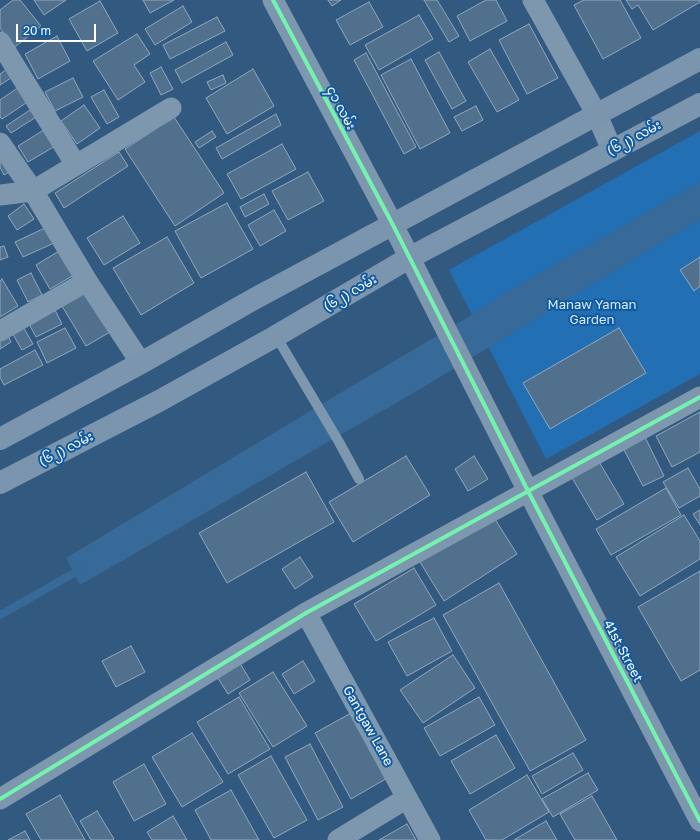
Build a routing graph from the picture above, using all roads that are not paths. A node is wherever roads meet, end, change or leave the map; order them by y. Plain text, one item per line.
1 (273, 0) edge
2 (533, 0) edge
3 (0, 42) edge
4 (700, 59) edge
5 (700, 104) edge
6 (171, 108) dead end
7 (597, 115) junction
8 (0, 143) edge
9 (612, 150) junction
10 (76, 165) junction
11 (33, 191) junction
12 (0, 195) edge
13 (393, 225) junction
14 (410, 258) junction
15 (87, 281) junction
16 (0, 331) edge
17 (276, 336) junction
18 (141, 364) junction
19 (466, 369) joint
20 (700, 397) edge
21 (0, 438) edge
22 (359, 479) dead end
23 (0, 483) edge
24 (528, 491) junction
25 (306, 613) junction
26 (0, 798) edge
27 (408, 798) junction
28 (700, 821) edge
29 (338, 840) edge
30 (430, 840) edge

1 - 13 street, ၄၁ လမ်း
2 - 7 street
3 - 10 street
4 - 7 main road
5 - 9 main road, (၆၂) လမ်း
6 - 10 street
7 - 9 street
7 - 13 main road
8 - 11 street
9 - 14 main road, (၆၂) လမ်း
10 - 11 street
11 - 12 street
11 - 15 street
13 - 14 street, ၄၁ လမ်း
13 - 18 main road
14 - 17 main road, (၆၂) လမ်း
14 - 19 street, ၄၁ လမ်း
15 - 16 street
15 - 18 street
17 - 22 lane
17 - 23 main road, (၆၂) လမ်း
18 - 21 main road
19 - 24 street, 41st Street
20 - 24 street
24 - 25 street
24 - 28 street, 41st Street
25 - 26 street
25 - 27 street, Gantgaw Lane
27 - 29 street
27 - 30 street, Gantgaw Lane

